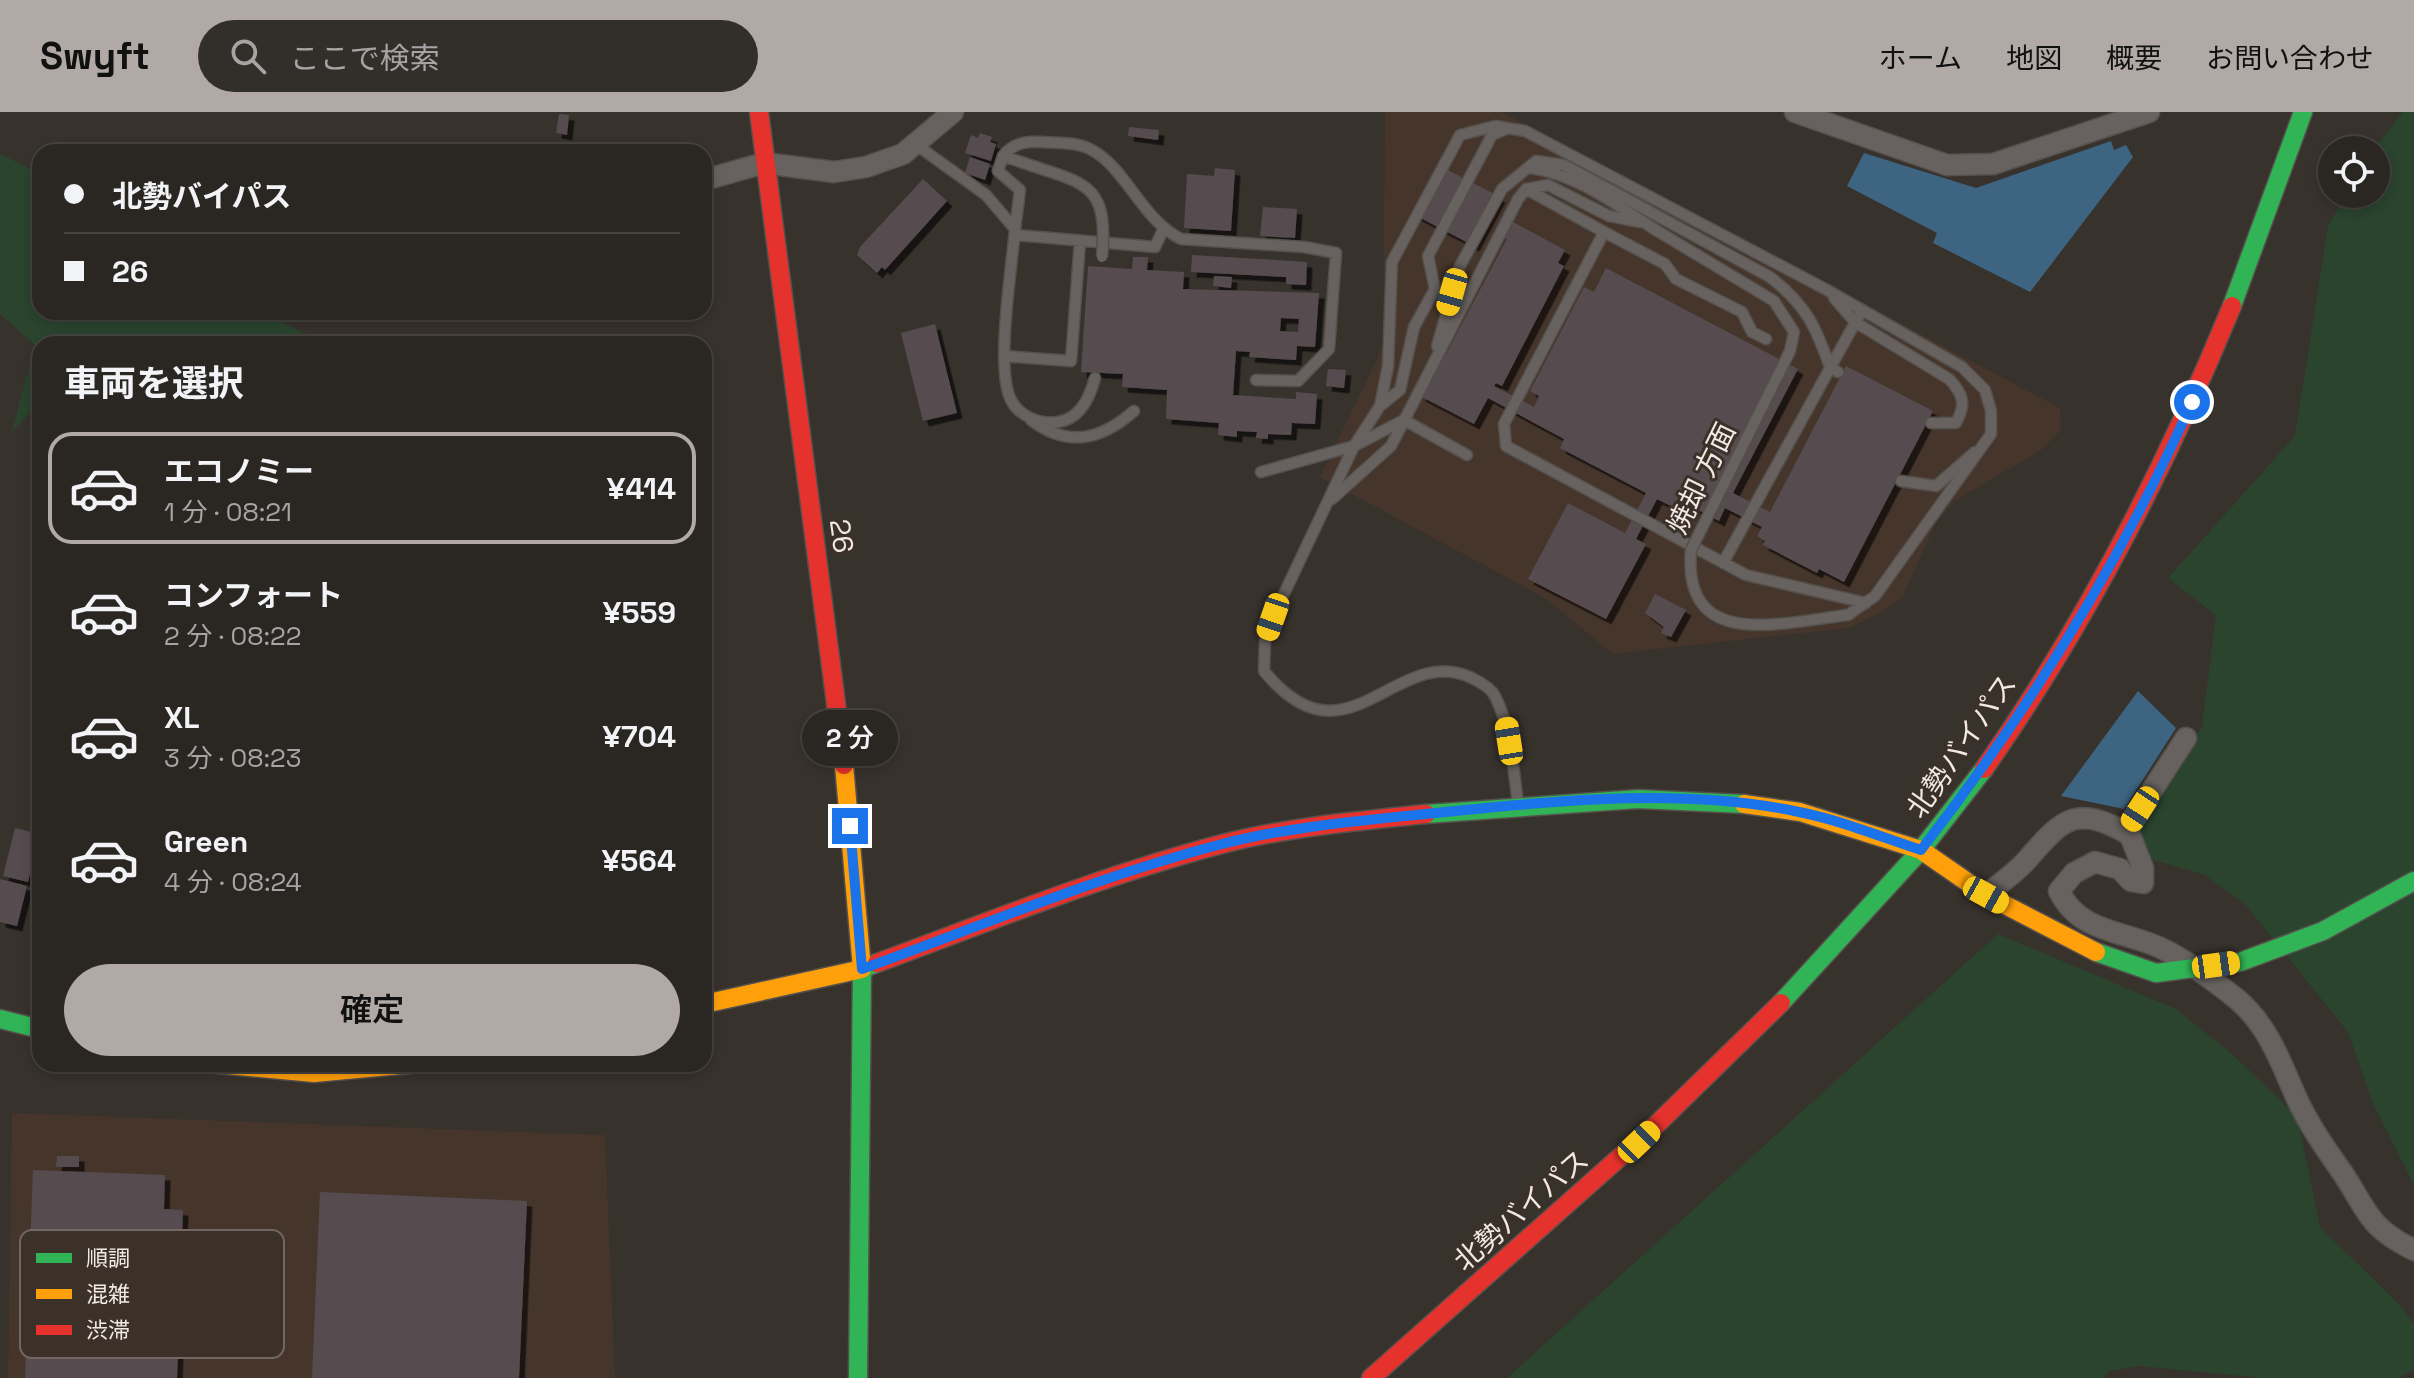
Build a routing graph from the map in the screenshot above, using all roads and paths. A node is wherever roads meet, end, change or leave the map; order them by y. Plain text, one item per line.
1 (759, 112) edge
2 (953, 112) edge
3 (1795, 112) edge
4 (2149, 112) edge
5 (2303, 112) edge
6 (1507, 128) junction
7 (915, 144) junction
8 (1003, 156) junction
9 (764, 163) junction
10 (1528, 168) junction
11 (712, 178) edge
12 (1526, 189) junction
13 (1650, 226) junction
14 (1163, 230) junction
15 (1015, 232) junction
16 (1604, 232) junction
17 (1080, 241) junction
18 (1102, 257) dead end
19 (1827, 290) junction
20 (1862, 310) junction
21 (1855, 322) junction
22 (1766, 339) dead end
23 (1004, 356) junction
24 (1834, 369) junction
25 (1429, 371) junction
26 (1095, 378) dead end
27 (1256, 380) dead end
28 (1380, 406) junction
29 (1134, 411) dead end
30 (1030, 419) junction
31 (1404, 420) junction
32 (1931, 423) dead end
33 (1354, 446) junction
34 (1980, 449) junction
35 (1467, 455) dead end
36 (1261, 472) dead end
37 (1901, 481) dead end
38 (1328, 502) junction
39 (1723, 563) junction
40 (1866, 603) junction
41 (2186, 738) dead end
42 (1519, 805) junction
43 (2125, 832) junction
44 (1921, 850) junction
45 (2414, 881) edge
46 (1986, 895) junction
47 (2192, 968) junction
48 (862, 969) junction
49 (712, 1002) edge
50 (0, 1019) edge
51 (32, 1027) edge
52 (259, 1072) edge
53 (360, 1072) edge
54 (2414, 1250) edge
55 (858, 1378) edge
56 (1371, 1378) edge

1 - 9 main road, 26
2 - 7 street
3 - 4 street
5 - 44 main road, 北勢バイパス
6 - 19 lane
6 - 28 lane
6 - 28 lane
7 - 9 street
7 - 15 lane
8 - 14 lane
8 - 15 lane
8 - 18 lane, bridge
9 - 11 street
9 - 48 main road, 26
10 - 13 lane
10 - 24 lane
10 - 25 lane
12 - 13 lane
12 - 16 lane
12 - 25 lane
13 - 40 lane, 焼却 方面, bridge
14 - 17 lane
14 - 27 lane
15 - 17 lane
15 - 23 lane
16 - 22 lane
16 - 39 lane
17 - 23 lane
19 - 20 lane
19 - 21 lane
20 - 21 lane
20 - 34 lane
21 - 24 lane
21 - 32 lane
23 - 30 lane
24 - 39 lane
25 - 31 lane
26 - 30 lane
28 - 33 lane
29 - 30 lane
31 - 33 lane
31 - 35 lane
31 - 38 lane
33 - 36 lane
33 - 38 lane
34 - 37 lane
34 - 40 lane, 焼却 方面
38 - 42 lane
39 - 40 lane
41 - 43 street
42 - 44 main road
42 - 48 main road
43 - 46 street
43 - 47 street
44 - 46 main road
44 - 56 main road, 北勢バイパス
45 - 47 main road
46 - 47 main road
47 - 54 street
48 - 49 main road
48 - 55 main road, 26
50 - 51 main road
52 - 53 main road

